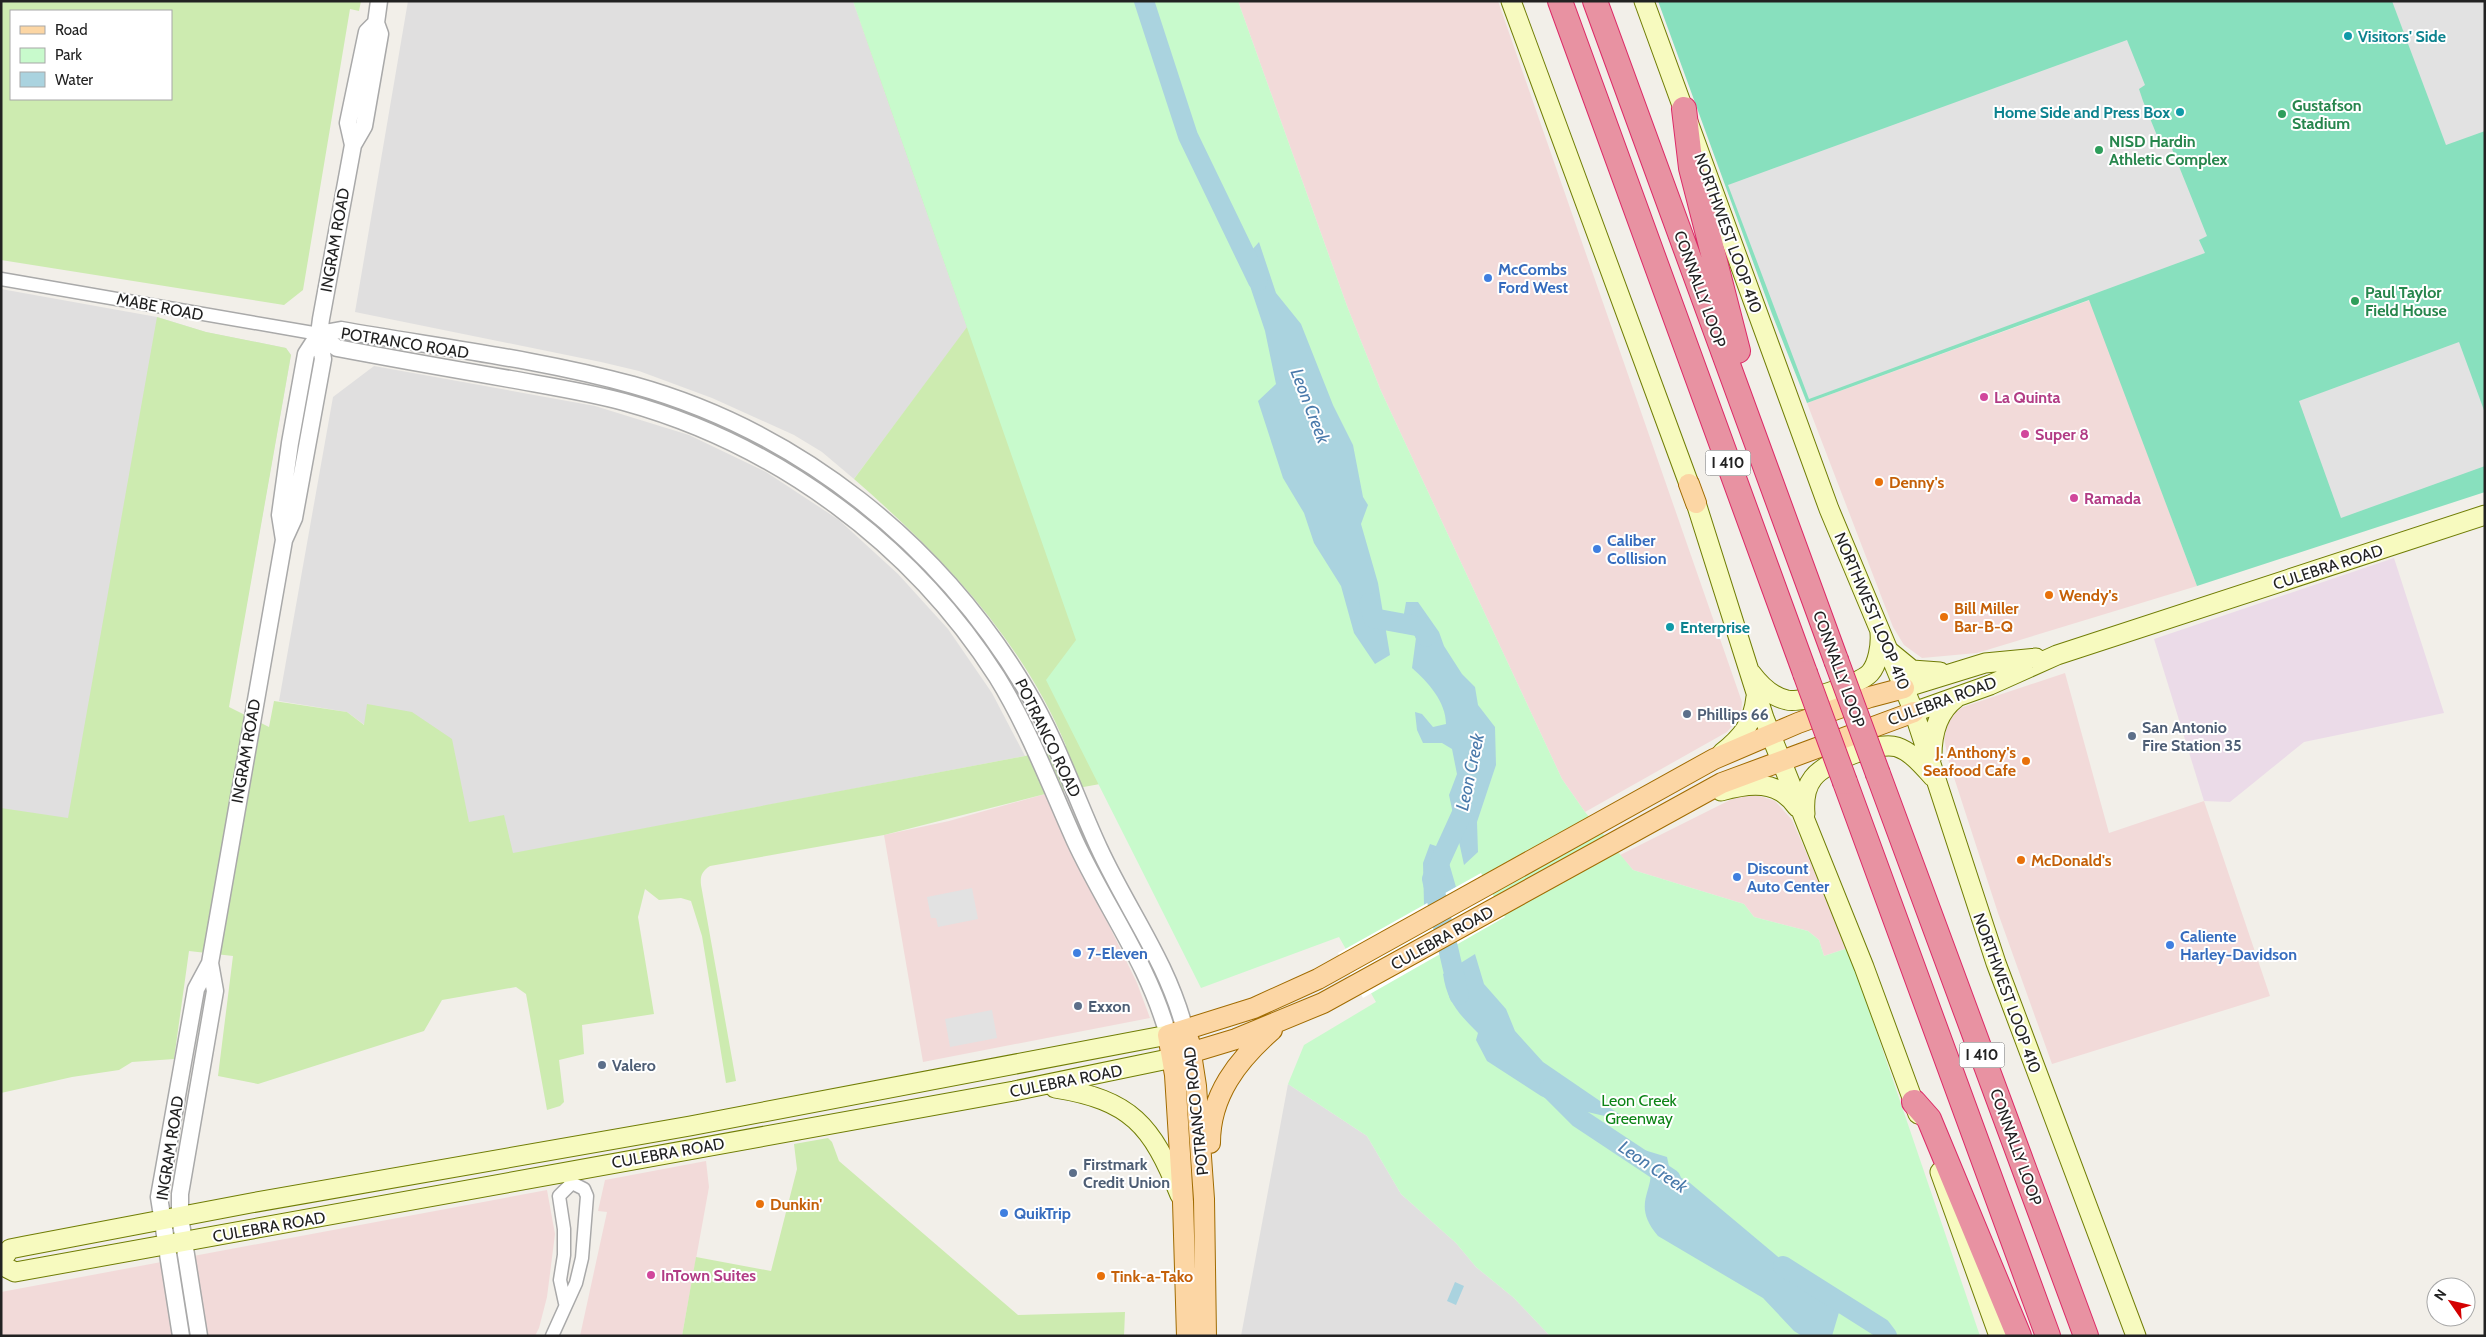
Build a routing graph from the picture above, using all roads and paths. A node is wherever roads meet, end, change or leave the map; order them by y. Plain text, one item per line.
1 (379, 1) edge
2 (1511, 1) edge
3 (1560, 1) edge
4 (1595, 1) edge
5 (1644, 1) edge
6 (1684, 109) junction
7 (1, 279) edge
8 (318, 334) junction
9 (537, 364) junction
10 (533, 383) junction
11 (1745, 410) junction
12 (2485, 516) edge
13 (915, 547) junction
14 (901, 561) junction
15 (1883, 638) junction
16 (2056, 655) junction
17 (1962, 669) junction
18 (1748, 670) junction
19 (1904, 688) junction
20 (1960, 696) junction
21 (1756, 697) junction
22 (1914, 712) junction
23 (1044, 722) junction
24 (1027, 730) junction
25 (1770, 735) junction
26 (1714, 759) junction
27 (1780, 760) junction
28 (1935, 779) junction
29 (1691, 800) junction
30 (1805, 820) junction
31 (1281, 1022) junction
32 (1177, 1032) junction
33 (1182, 1056) junction
34 (1041, 1085) junction
35 (1914, 1102) junction
36 (567, 1149) junction
37 (571, 1177) junction
38 (1204, 1199) junction
39 (1184, 1202) junction
40 (171, 1219) junction
41 (175, 1243) junction
42 (1, 1261) edge
43 (1, 1265) edge
44 (565, 1304) junction
45 (181, 1336) edge
46 (199, 1336) edge
47 (552, 1336) edge
48 (1187, 1336) edge
49 (1206, 1336) edge
50 (1999, 1336) edge
51 (2019, 1336) edge
52 (2048, 1336) edge
53 (2086, 1336) edge
54 (2136, 1336) edge

1 - 8 street, INGRAM ROAD
2 - 18 main road
3 - 52 highway, CONNALLY LOOP / I 410, bridge
4 - 11 highway, CONNALLY LOOP / I 410
5 - 6 main road, NORTHWEST LOOP 410
6 - 11 highway
6 - 15 main road, NORTHWEST LOOP 410
7 - 8 street, MABE ROAD
8 - 9 street, POTRANCO ROAD
8 - 10 street, POTRANCO ROAD
8 - 40 street, INGRAM ROAD
9 - 10 street
9 - 13 street, POTRANCO ROAD
10 - 14 street, POTRANCO ROAD
11 - 53 highway, CONNALLY LOOP / I 410, bridge
12 - 16 main road, CULEBRA ROAD
13 - 14 street
13 - 23 street, POTRANCO ROAD
14 - 24 street, POTRANCO ROAD
15 - 17 main road
15 - 18 main road
15 - 19 main road, NORTHWEST LOOP 410
16 - 17 main road, CULEBRA ROAD
16 - 20 main road, CULEBRA ROAD
17 - 19 main road, CULEBRA ROAD
18 - 21 main road
19 - 22 main road, NORTHWEST LOOP 410
19 - 25 main road, CULEBRA ROAD
20 - 22 main road, CULEBRA ROAD
20 - 28 main road
21 - 25 main road
21 - 26 main road
22 - 27 main road, CULEBRA ROAD
22 - 28 main road, NORTHWEST LOOP 410
23 - 24 street
23 - 32 street, POTRANCO ROAD
24 - 32 street, POTRANCO ROAD
25 - 26 main road, CULEBRA ROAD
25 - 27 main road
26 - 32 main road, CULEBRA ROAD
27 - 29 main road, CULEBRA ROAD
27 - 30 main road
28 - 30 main road
28 - 54 main road, NORTHWEST LOOP 410
29 - 30 main road
29 - 31 main road, CULEBRA ROAD
30 - 35 main road
31 - 33 main road, CULEBRA ROAD
31 - 38 main road
32 - 33 main road, POTRANCO ROAD
32 - 36 main road, CULEBRA ROAD
33 - 34 main road, CULEBRA ROAD
33 - 38 main road, POTRANCO ROAD
33 - 39 main road, POTRANCO ROAD
34 - 37 main road, CULEBRA ROAD
34 - 39 main road
35 - 50 main road
35 - 51 highway
36 - 37 street
36 - 40 main road, CULEBRA ROAD
37 - 41 main road, CULEBRA ROAD
37 - 44 street
37 - 44 street
38 - 49 main road, POTRANCO ROAD
39 - 48 main road, POTRANCO ROAD
40 - 41 street, INGRAM ROAD
40 - 42 main road, CULEBRA ROAD
41 - 43 main road, CULEBRA ROAD
41 - 45 street, INGRAM ROAD
41 - 46 street, INGRAM ROAD
44 - 47 street

